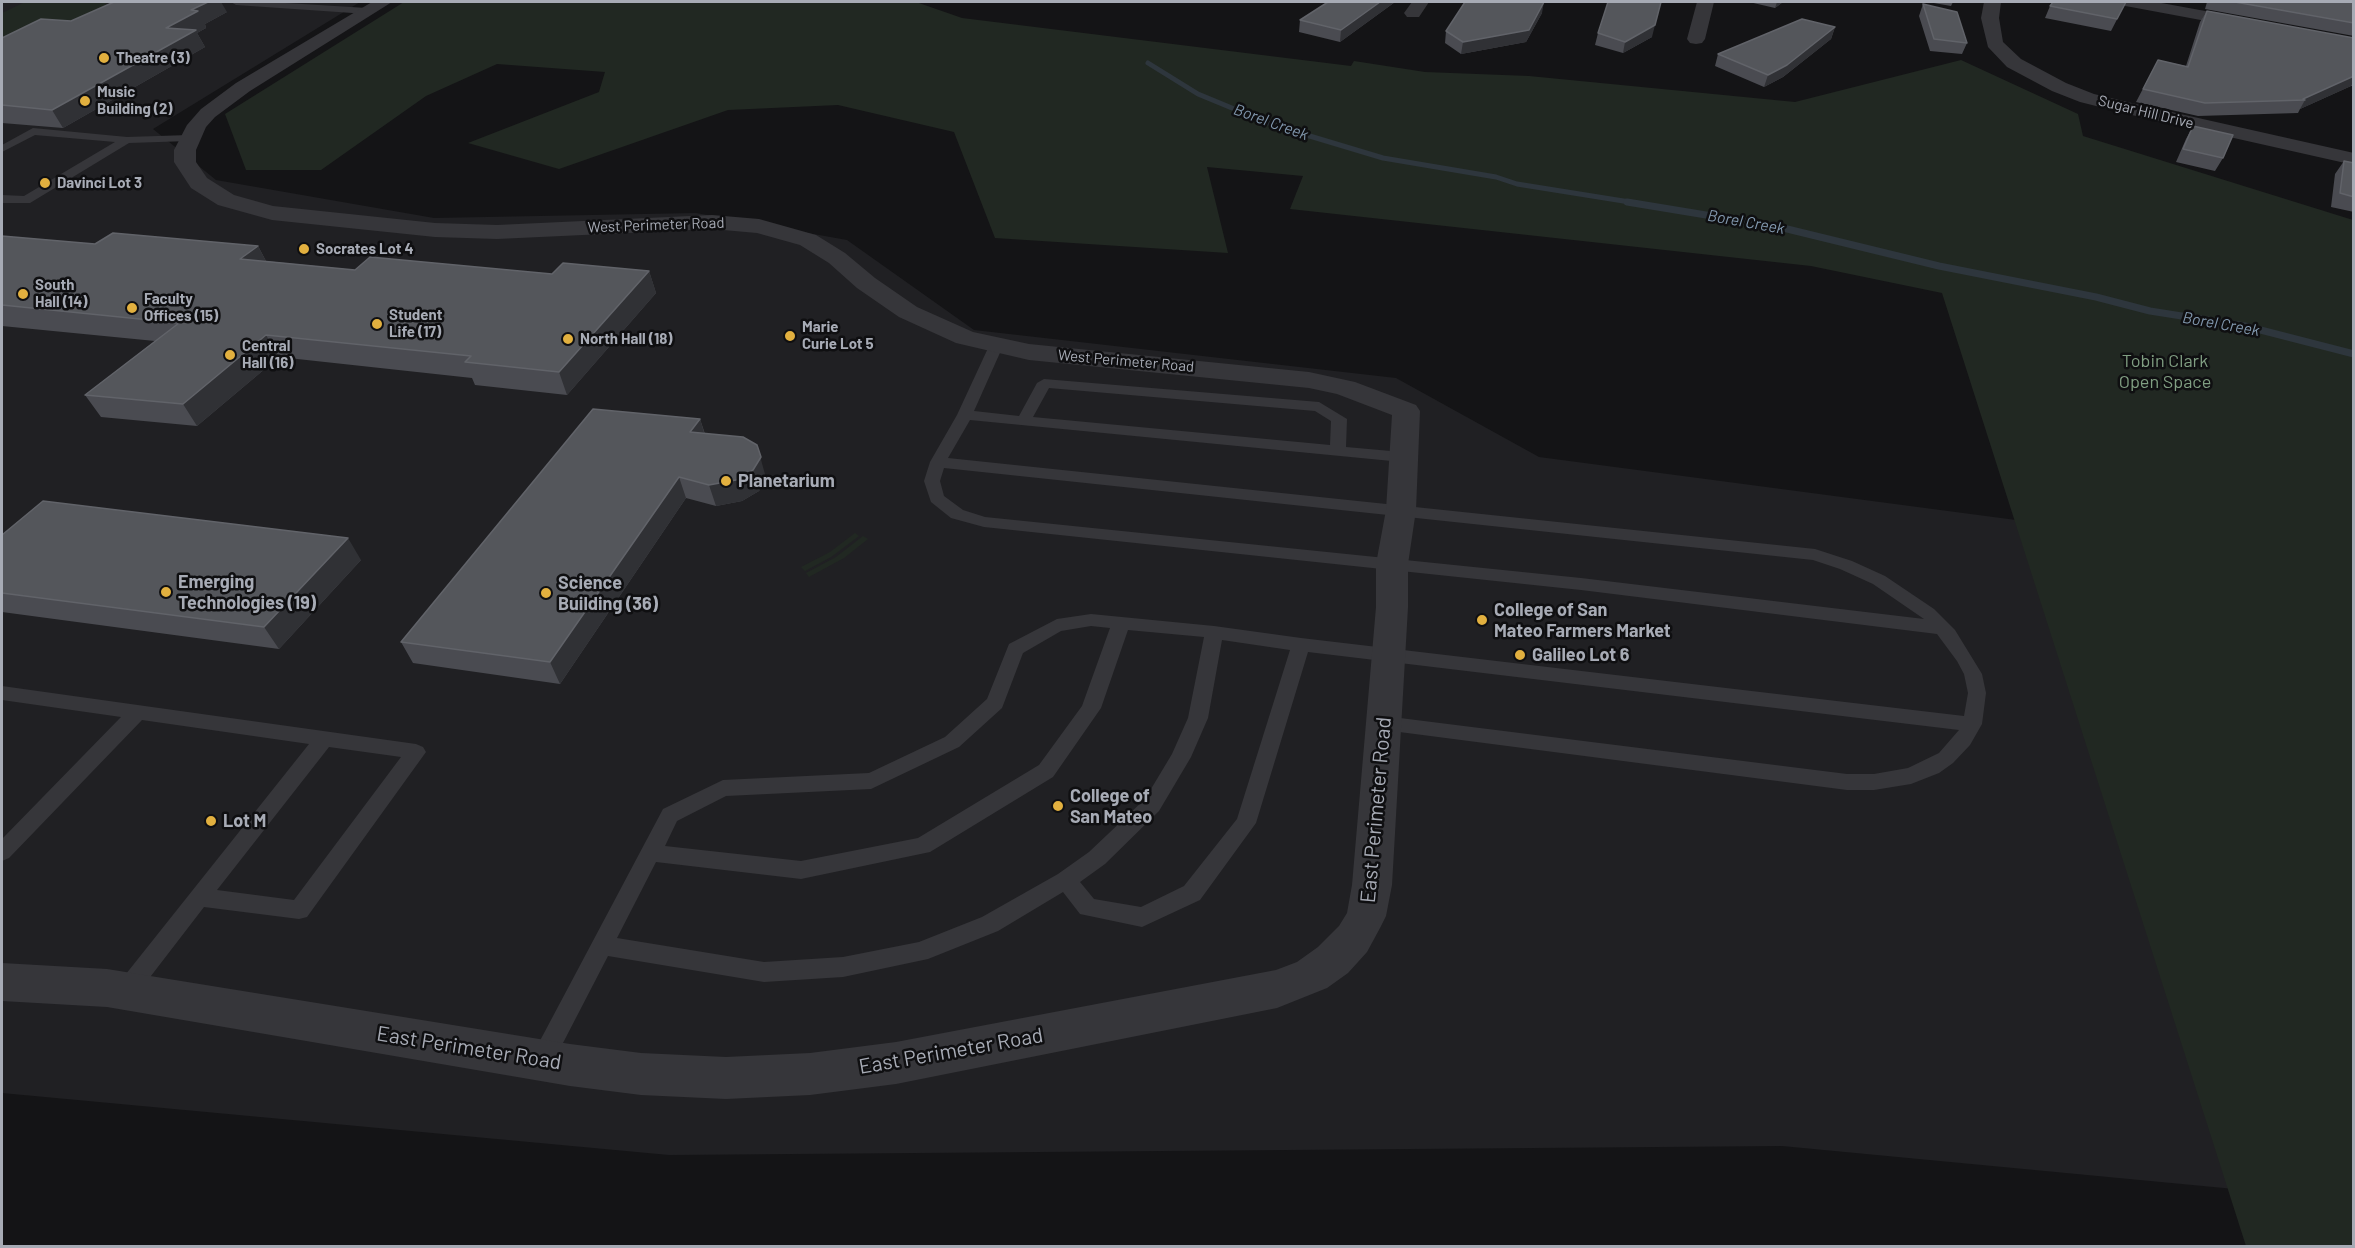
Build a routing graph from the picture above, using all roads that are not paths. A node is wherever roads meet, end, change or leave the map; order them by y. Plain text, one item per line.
1 (236, 2) edge
2 (252, 2) edge
3 (342, 2) edge
4 (1705, 2) edge
5 (1992, 2) edge
6 (2131, 2) edge
7 (375, 6) edge
8 (331, 8) junction
9 (2264, 27) edge
10 (1696, 39) dead end
11 (189, 138) junction
12 (127, 140) junction
13 (2, 149) edge
14 (2354, 159) edge
15 (2, 199) edge
16 (996, 346) junction
17 (1406, 411) joint
18 (964, 416) junction
19 (1023, 422) junction
20 (1338, 451) junction
21 (1402, 457) junction
22 (938, 462) junction
23 (1401, 510) junction
24 (1392, 564) junction
25 (1121, 623) junction
26 (1942, 628) junction
27 (1214, 632) junction
28 (1301, 645) junction
29 (1389, 655) junction
30 (2, 693) edge
31 (138, 712) junction
32 (1384, 723) junction
33 (1972, 724) junction
34 (324, 739) junction
35 (2, 852) edge
36 (650, 853) junction
37 (1066, 880) junction
38 (199, 897) junction
39 (602, 945) junction
40 (2, 982) edge
41 (126, 992) junction
42 (542, 1060) junction

1 - 2 lane
2 - 8 lane
3 - 8 lane
4 - 10 street
5 - 14 street, Sugar Hill Drive
6 - 9 street
7 - 8 lane
7 - 11 street
11 - 12 lane
11 - 16 street, West Perimeter Road
12 - 13 lane
12 - 15 lane
16 - 17 street, West Perimeter Road
16 - 18 lane
17 - 21 street, East Perimeter Road
18 - 19 lane
18 - 22 lane
19 - 20 lane
19 - 20 lane
20 - 21 lane
21 - 23 street, East Perimeter Road
22 - 23 lane
22 - 24 lane
23 - 24 street, East Perimeter Road
23 - 26 lane
24 - 26 lane
24 - 29 street, East Perimeter Road
25 - 27 lane
25 - 36 lane
25 - 36 lane
26 - 33 lane
27 - 28 lane
27 - 37 lane
28 - 29 lane
28 - 37 lane
29 - 32 street, East Perimeter Road
29 - 33 lane
30 - 31 lane
31 - 34 lane
31 - 35 lane
32 - 33 lane
32 - 42 street, East Perimeter Road
34 - 38 lane
34 - 38 lane
36 - 39 lane
37 - 39 lane
38 - 41 lane
39 - 42 lane
40 - 41 street, East Perimeter Road
41 - 42 street, East Perimeter Road

